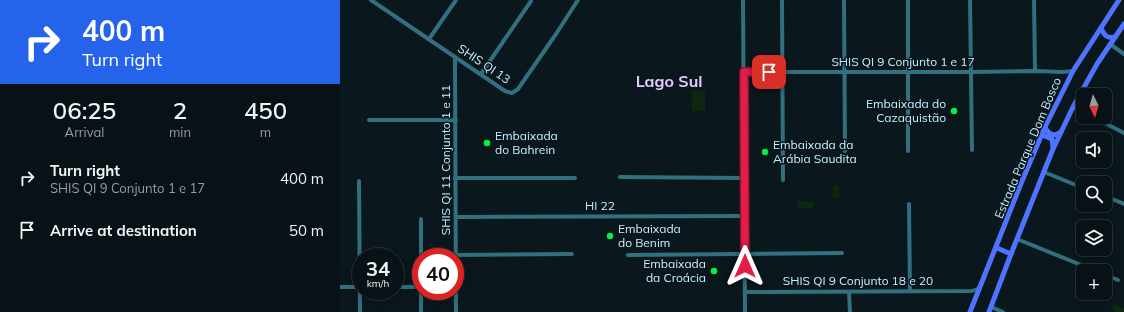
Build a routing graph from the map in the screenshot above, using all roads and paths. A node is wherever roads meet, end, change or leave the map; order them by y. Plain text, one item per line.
1 (371, 0) edge
2 (456, 0) edge
3 (578, 0) edge
4 (743, 0) edge
5 (782, 0) edge
6 (844, 0) edge
7 (908, 0) edge
8 (970, 0) edge
9 (1034, 0) edge
10 (1119, 0) edge
11 (531, 1) dead end
12 (378, 2) edge
13 (1124, 24) edge
14 (1101, 28) junction
15 (1095, 36) junction
16 (1115, 37) junction
17 (429, 39) junction
18 (1110, 44) junction
19 (1124, 54) edge
20 (455, 57) junction
21 (1035, 71) junction
22 (1073, 71) junction
23 (744, 72) junction
24 (782, 72) junction
25 (845, 72) junction
26 (908, 72) junction
27 (971, 72) junction
28 (1063, 72) junction
29 (481, 74) junction
30 (1070, 77) junction
31 (1073, 107) junction
32 (1076, 108) edge
33 (370, 120) dead end
34 (456, 120) junction
35 (1107, 124) edge
36 (1045, 127) junction
37 (1062, 131) junction
38 (1124, 133) edge
39 (1042, 135) junction
40 (1053, 149) junction
41 (972, 150) dead end
42 (845, 151) dead end
43 (908, 151) dead end
44 (1044, 172) junction
45 (620, 177) dead end
46 (455, 178) junction
47 (575, 178) dead end
48 (744, 178) junction
49 (783, 180) dead end
50 (359, 181) dead end
51 (1076, 185) edge
52 (1112, 199) edge
53 (909, 204) dead end
54 (1124, 204) edge
55 (744, 216) junction
56 (456, 217) junction
57 (421, 219) dead end
58 (1018, 239) junction
59 (360, 248) edge
60 (421, 248) edge
61 (456, 248) edge
62 (997, 248) junction
63 (842, 253) dead end
64 (572, 254) dead end
65 (745, 254) junction
66 (1011, 254) junction
67 (464, 255) edge
68 (628, 255) dead end
69 (1079, 264) edge
70 (1112, 277) edge
71 (1118, 280) dead end
72 (340, 287) edge
73 (352, 287) edge
74 (980, 288) junction
75 (910, 290) junction
76 (972, 291) junction
77 (745, 292) junction
78 (849, 292) junction
79 (976, 296) junction
80 (360, 300) edge
81 (421, 300) edge
82 (456, 300) edge
83 (990, 310) edge
84 (360, 312) edge
85 (421, 312) edge
86 (456, 312) edge
87 (745, 312) edge
88 (850, 312) edge
89 (970, 312) edge
90 (1003, 312) edge

1 - 12 street, SHIS QI 13
2 - 17 street
3 - 29 street, SHIS QI 13
4 - 23 street
5 - 24 street
6 - 25 street
7 - 26 street
8 - 27 street
9 - 21 street
10 - 14 main road, Estrada Parque Dom Bosco
11 - 29 street
12 - 17 street, SHIS QI 13
13 - 16 main road, Estrada Parque Dom Bosco
14 - 15 main road, Estrada Parque Dom Bosco
14 - 16 main road
15 - 18 main road
15 - 22 main road, Estrada Parque Dom Bosco
16 - 18 main road, Estrada Parque Dom Bosco
17 - 20 street, SHIS QI 13
18 - 19 street
18 - 31 main road, Estrada Parque Dom Bosco
20 - 29 street, SHIS QI 13
20 - 34 street, SHIS QI 11 Conjunto 1 e 11
21 - 27 street, SHIS QI 9 Conjunto 1 e 17
21 - 28 street, SHIS QI 9 Conjunto 1 e 17
22 - 28 street, SHIS QI 9 Conjunto 1 e 17
22 - 30 main road, Estrada Parque Dom Bosco
23 - 24 street, SHIS QI 9 Conjunto 1 e 17
23 - 48 street
24 - 25 street, SHIS QI 9 Conjunto 1 e 17
24 - 49 street
25 - 26 street, SHIS QI 9 Conjunto 1 e 17
25 - 42 street
26 - 27 street, SHIS QI 9 Conjunto 1 e 17
26 - 43 street
27 - 41 street
28 - 30 street
30 - 36 main road, Estrada Parque Dom Bosco
31 - 32 street
31 - 37 main road, Estrada Parque Dom Bosco
33 - 34 street
34 - 46 street, SHIS QI 11 Conjunto 1 e 11
35 - 38 street
36 - 37 main road
36 - 39 main road, Estrada Parque Dom Bosco
37 - 40 main road, Estrada Parque Dom Bosco
39 - 40 main road
39 - 62 main road, Estrada Parque Dom Bosco
40 - 44 main road, Estrada Parque Dom Bosco
44 - 51 street
44 - 58 main road, Estrada Parque Dom Bosco
45 - 48 street
46 - 47 street
46 - 56 street, SHIS QI 11 Conjunto 1 e 11
48 - 55 street
50 - 59 street
52 - 54 street
53 - 75 street
55 - 56 street, HI 22
55 - 65 street
56 - 61 street, SHIS QI 11 Conjunto 1 e 11
57 - 60 street
58 - 66 main road, Estrada Parque Dom Bosco
58 - 69 street
62 - 66 main road
62 - 74 main road, Estrada Parque Dom Bosco
63 - 65 street
64 - 67 street
65 - 68 street
65 - 77 street
66 - 83 main road, Estrada Parque Dom Bosco
70 - 71 street
72 - 73 street
74 - 76 street, SHIS QI 9 Conjunto 18 e 20
74 - 79 main road, Estrada Parque Dom Bosco
75 - 76 street, SHIS QI 9 Conjunto 18 e 20
75 - 78 street, SHIS QI 9 Conjunto 18 e 20
76 - 79 street
77 - 78 street, SHIS QI 9 Conjunto 18 e 20
77 - 87 street
78 - 88 street
79 - 89 main road, Estrada Parque Dom Bosco
80 - 84 street
81 - 85 street
82 - 86 street, SHIS QI 11 Conjunto 1 e 11
83 - 90 street

